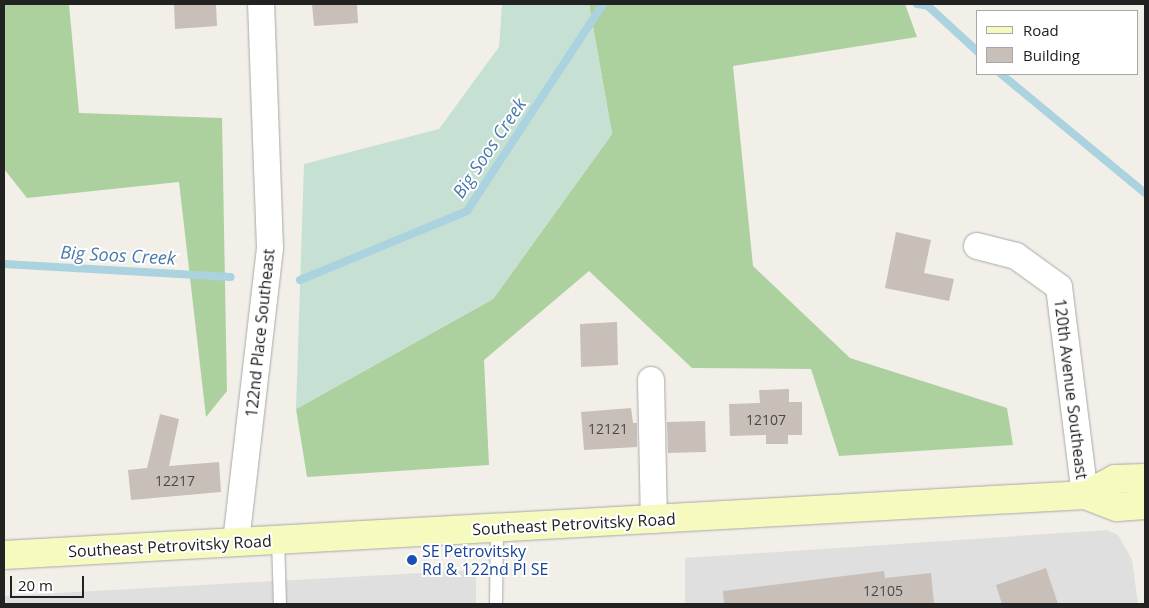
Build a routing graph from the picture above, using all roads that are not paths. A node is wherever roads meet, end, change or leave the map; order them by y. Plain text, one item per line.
1 (261, 4) edge
2 (977, 246) dead end
3 (651, 380) dead end
4 (1145, 478) edge
5 (1085, 495) junction
6 (1145, 505) edge
7 (654, 520) junction
8 (497, 528) junction
9 (278, 540) junction
10 (236, 542) junction
11 (4, 555) edge
12 (280, 604) edge
13 (496, 604) edge

1 - 10 street, 122nd Place Southeast
2 - 5 street, 120th Avenue Southeast
3 - 7 street
4 - 5 main road, Southeast Petrovitsky Road
5 - 6 main road, Southeast Petrovitsky Road
5 - 7 main road, Southeast Petrovitsky Road
7 - 8 main road, Southeast Petrovitsky Road
8 - 9 main road, Southeast Petrovitsky Road
8 - 13 lane
9 - 10 main road, Southeast Petrovitsky Road
9 - 12 lane
10 - 11 main road, Southeast Petrovitsky Road

